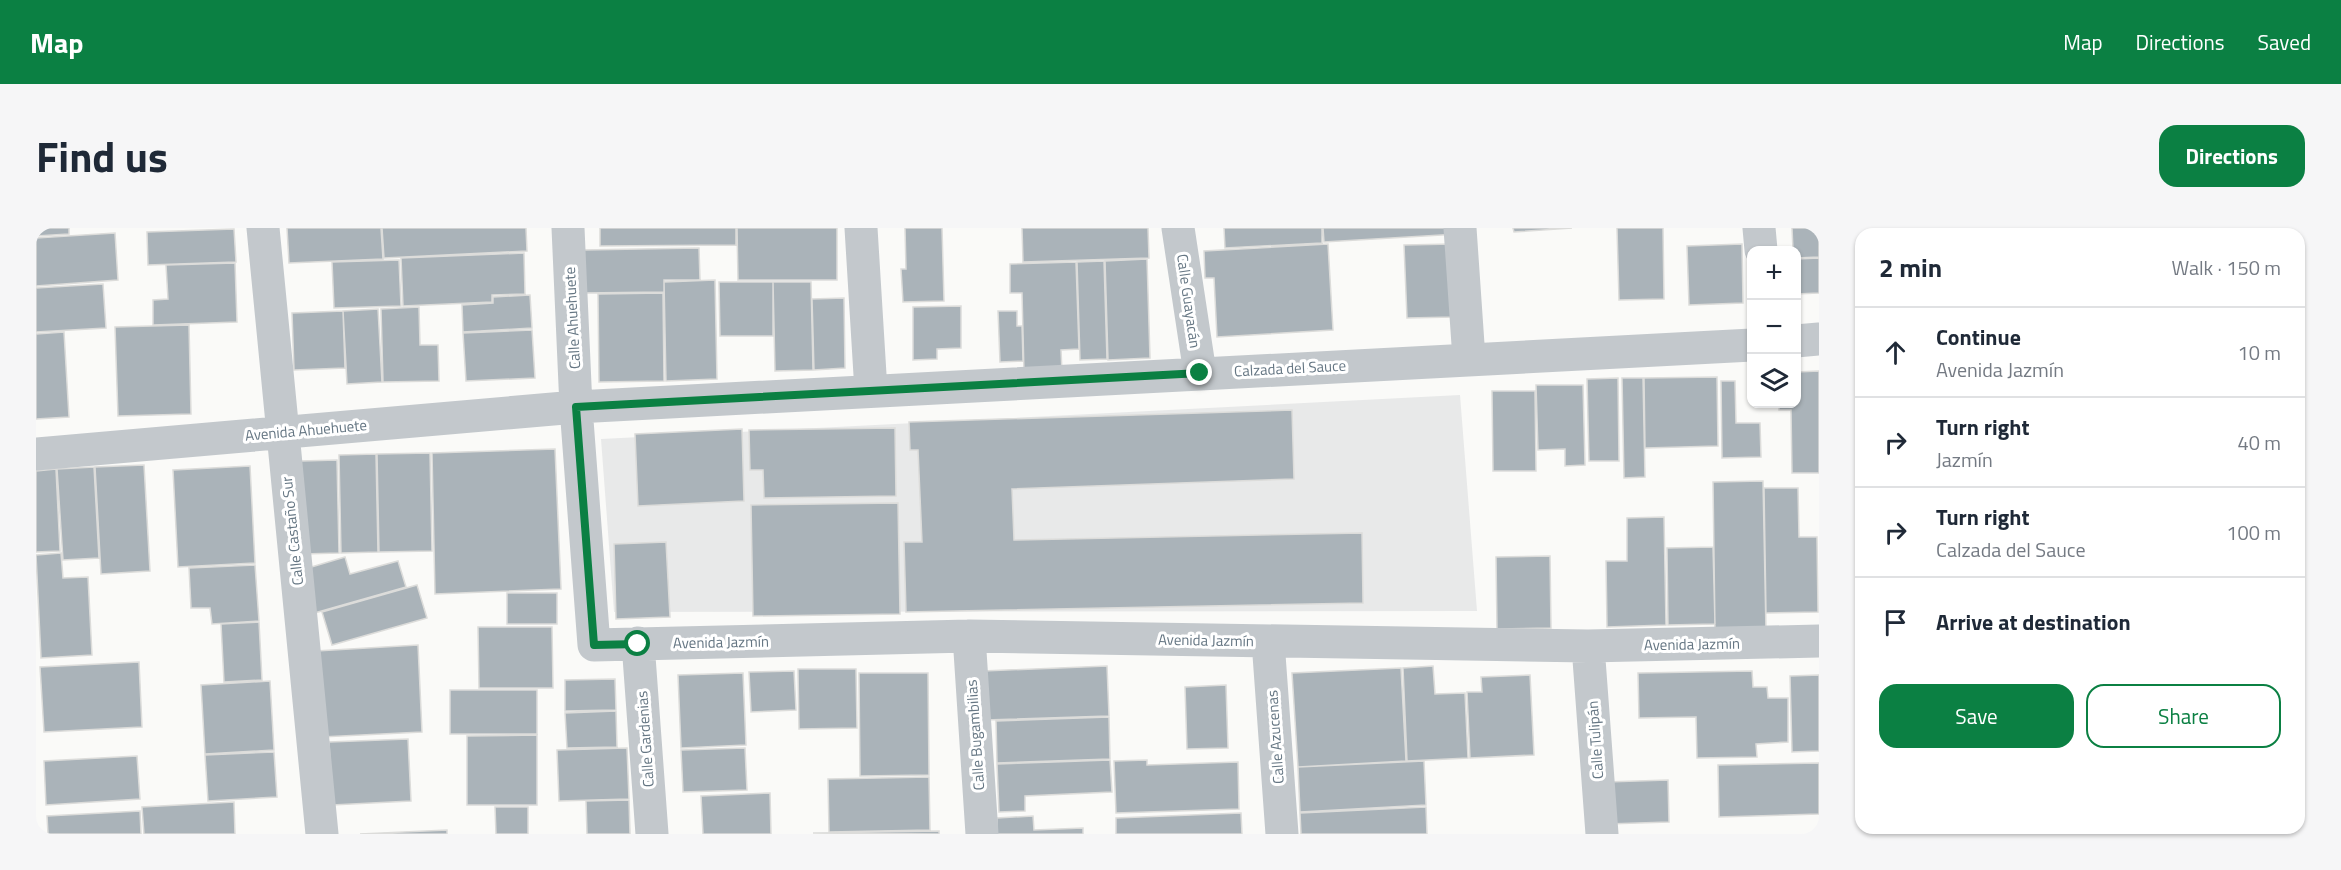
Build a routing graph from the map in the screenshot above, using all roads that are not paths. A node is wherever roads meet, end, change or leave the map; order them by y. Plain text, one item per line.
1 (263, 228) edge
2 (568, 228) edge
3 (861, 228) edge
4 (1178, 228) edge
5 (1460, 228) edge
6 (1759, 228) edge
7 (1761, 246) edge
8 (1819, 339) edge
9 (1801, 341) edge
10 (1747, 345) edge
11 (1469, 359) junction
12 (1200, 373) junction
13 (871, 391) junction
14 (576, 407) junction
15 (283, 432) junction
16 (36, 454) edge
17 (969, 636) junction
18 (1268, 641) junction
19 (1819, 641) edge
20 (638, 644) junction
21 (594, 645) joint
22 (1588, 646) junction
23 (322, 834) edge
24 (652, 834) edge
25 (982, 834) edge
26 (1282, 834) edge
27 (1602, 834) edge

1 - 15 street, Calle Castaño Sur
2 - 14 street, Calle Ahuehuete
3 - 13 street
4 - 12 street, Calle Guayacán
5 - 11 street
6 - 7 street
8 - 9 street
10 - 11 street, Calzada del Sauce
11 - 12 street, Calzada del Sauce
12 - 13 street, Calzada del Sauce
13 - 14 street, Calzada del Sauce
14 - 15 street, Avenida Ahuehuete
14 - 21 street, Calle Ahuehuete
15 - 16 street, Avenida Ahuehuete
15 - 23 street, Calle Castaño Sur
17 - 18 street, Avenida Jazmín
17 - 20 street, Avenida Jazmín
17 - 25 street, Calle Bugambilias
18 - 22 street, Avenida Jazmín
18 - 26 street, Calle Azucenas
19 - 22 street, Avenida Jazmín
20 - 21 street, Avenida Jazmín
20 - 24 street, Calle Gardenias
22 - 27 street, Calle Tulipán

